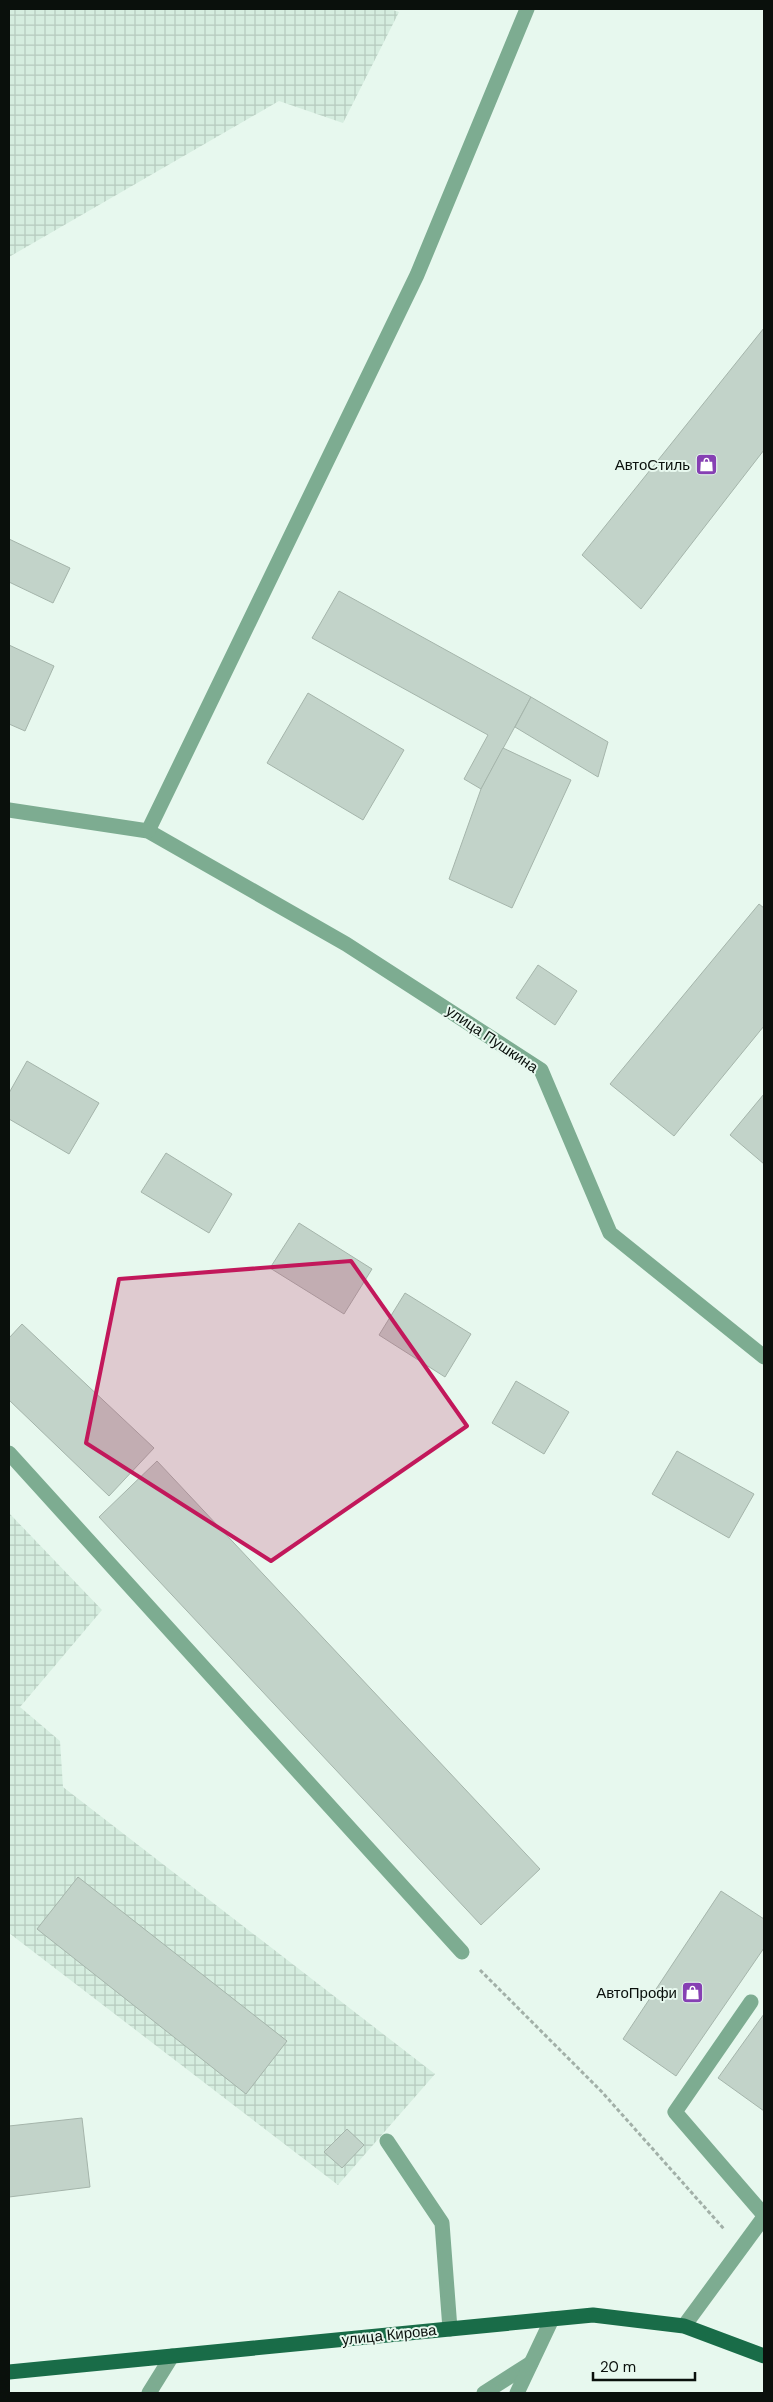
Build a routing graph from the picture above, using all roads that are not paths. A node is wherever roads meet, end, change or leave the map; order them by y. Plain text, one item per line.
1 (528, 9) edge
2 (9, 810) edge
3 (148, 831) junction
4 (764, 1356) edge
5 (9, 1453) edge
6 (462, 1952) road end
7 (751, 2002) dead end
8 (387, 2142) dead end
9 (764, 2216) edge
10 (552, 2319) junction
11 (684, 2326) junction
12 (450, 2329) junction
13 (172, 2356) junction
14 (764, 2356) edge
15 (532, 2363) junction
16 (9, 2372) edge
17 (149, 2393) edge
18 (484, 2393) edge
19 (518, 2393) edge

1 - 3 street
2 - 3 street
3 - 4 street, улица Пушкина
5 - 6 street
7 - 9 street
8 - 12 street
9 - 11 street
10 - 11 main road, улица Кирова
10 - 12 main road, улица Кирова
10 - 15 street
11 - 14 main road, улица Кирова
12 - 13 main road, улица Кирова
13 - 16 main road, улица Кирова
13 - 17 street
15 - 18 street
15 - 19 street

